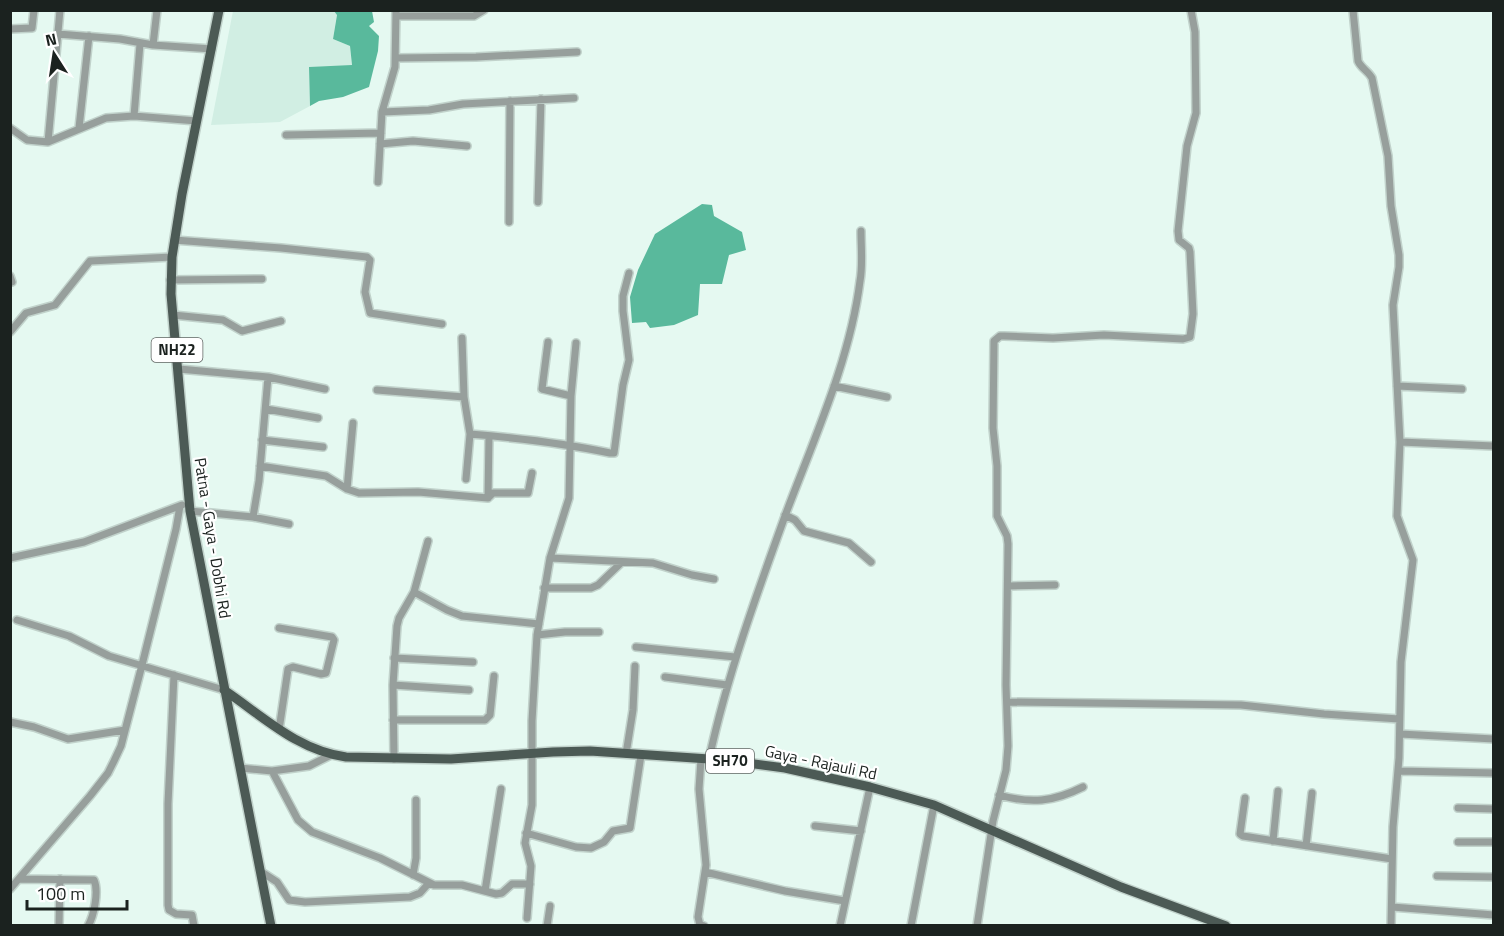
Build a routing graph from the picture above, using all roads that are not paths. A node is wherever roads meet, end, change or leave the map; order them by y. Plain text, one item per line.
1 (34, 10) edge
2 (60, 10) edge
3 (157, 10) edge
4 (219, 10) edge
5 (484, 10) edge
6 (1191, 10) edge
7 (1353, 10) edge
8 (396, 13) edge
9 (10, 29) edge
10 (58, 34) junction
11 (89, 36) junction
12 (140, 44) junction
13 (153, 45) junction
14 (212, 49) junction
15 (577, 52) dead end
16 (396, 58) junction
17 (574, 98) dead end
18 (541, 99) junction
19 (510, 101) junction
20 (382, 112) junction
21 (134, 116) junction
22 (197, 121) junction
23 (10, 128) edge
24 (79, 128) junction
25 (381, 133) junction
26 (286, 135) dead end
27 (48, 142) junction
28 (380, 144) junction
29 (467, 146) dead end
30 (378, 182) dead end
31 (538, 202) dead end
32 (508, 222) dead end
33 (861, 231) dead end
34 (174, 240) junction
35 (172, 257) junction
36 (629, 273) dead end
37 (262, 279) dead end
38 (170, 280) junction
39 (173, 315) junction
40 (281, 321) dead end
41 (442, 324) dead end
42 (10, 332) edge
43 (462, 338) dead end
44 (548, 342) dead end
45 (576, 343) dead end
46 (179, 369) junction
47 (268, 377) junction
48 (834, 386) junction
49 (1397, 386) junction
50 (325, 389) dead end
51 (1462, 389) dead end
52 (376, 390) dead end
53 (571, 396) junction
54 (887, 397) dead end
55 (464, 398) junction
56 (266, 410) junction
57 (318, 418) dead end
58 (353, 423) dead end
59 (470, 434) junction
60 (489, 435) junction
61 (262, 440) junction
62 (1400, 442) junction
63 (571, 445) junction
64 (1494, 446) edge
65 (323, 447) dead end
66 (260, 466) junction
67 (532, 473) dead end
68 (466, 479) dead end
69 (347, 489) junction
70 (489, 497) junction
71 (185, 503) junction
72 (190, 511) junction
73 (785, 515) junction
74 (253, 517) junction
75 (289, 524) dead end
76 (428, 541) dead end
77 (10, 558) edge
78 (550, 558) junction
79 (622, 562) junction
80 (871, 562) dead end
81 (714, 579) dead end
82 (1055, 585) dead end
83 (1008, 586) junction
84 (544, 588) junction
85 (414, 592) junction
86 (17, 620) dead end
87 (538, 624) junction
88 (279, 628) dead end
89 (599, 632) dead end
90 (537, 634) junction
91 (636, 647) dead end
92 (735, 657) junction
93 (394, 658) junction
94 (473, 662) dead end
95 (142, 665) junction
96 (635, 666) dead end
97 (174, 675) junction
98 (494, 676) dead end
99 (665, 678) dead end
100 (393, 685) junction
101 (728, 685) junction
102 (224, 690) junction
103 (469, 690) dead end
104 (1007, 702) junction
105 (1399, 719) junction
106 (393, 720) junction
107 (10, 722) edge
108 (125, 730) junction
109 (279, 730) junction
110 (1400, 734) junction
111 (1494, 739) edge
112 (532, 753) junction
113 (626, 754) junction
114 (331, 755) junction
115 (641, 755) junction
116 (394, 759) junction
117 (705, 759) junction
118 (240, 768) junction
119 (272, 771) junction
120 (1399, 771) junction
121 (1494, 773) edge
122 (870, 787) junction
123 (1083, 787) dead end
124 (501, 789) dead end
125 (1278, 791) dead end
126 (1312, 793) dead end
127 (999, 795) junction
128 (1245, 798) dead end
129 (416, 800) dead end
130 (934, 805) junction
131 (1458, 808) dead end
132 (1494, 809) edge
133 (815, 826) dead end
134 (992, 830) junction
135 (861, 831) junction
136 (526, 833) junction
137 (1273, 841) junction
138 (1458, 842) dead end
139 (1494, 842) edge
140 (1306, 846) junction
141 (1392, 859) junction
142 (260, 870) junction
143 (705, 872) junction
144 (413, 875) junction
145 (1437, 876) dead end
146 (1494, 877) edge
147 (19, 879) junction
148 (60, 879) junction
149 (429, 883) junction
150 (530, 884) junction
151 (10, 889) edge
152 (485, 891) junction
153 (845, 901) junction
154 (550, 906) dead end
155 (1392, 907) junction
156 (1494, 915) edge
157 (526, 918) dead end
158 (59, 926) edge
159 (88, 926) edge
160 (194, 926) edge
161 (271, 926) edge
162 (547, 926) edge
163 (704, 926) edge
164 (840, 926) edge
165 (911, 926) edge
166 (977, 926) edge
167 (1226, 926) edge
168 (1391, 926) edge

1 - 9 street
2 - 10 street
3 - 13 street
4 - 14 main road, Patna - Gaya - Dobhi Rd / NH22
5 - 8 street
6 - 83 street
7 - 49 street
8 - 16 street
10 - 11 street
10 - 27 street
11 - 12 street
11 - 24 street
12 - 13 street
12 - 21 street
13 - 14 street
14 - 22 main road, Patna - Gaya - Dobhi Rd / NH22
15 - 16 street
16 - 20 street
17 - 18 street
18 - 19 street
18 - 31 street
19 - 20 street
19 - 32 street
20 - 25 street
21 - 22 street
21 - 24 street
22 - 34 main road, Patna - Gaya - Dobhi Rd / NH22
23 - 27 street
24 - 27 street
25 - 26 street
25 - 28 street
28 - 29 street
28 - 30 street
33 - 48 street
34 - 35 main road, Patna - Gaya - Dobhi Rd / NH22
34 - 41 street
35 - 38 main road, Patna - Gaya - Dobhi Rd / NH22
35 - 42 street
36 - 63 street
37 - 38 street
38 - 39 main road, Patna - Gaya - Dobhi Rd / NH22
39 - 40 street
39 - 46 main road, Patna - Gaya - Dobhi Rd / NH22
43 - 55 street
44 - 53 street
45 - 53 street
46 - 47 street
46 - 71 main road, Patna - Gaya - Dobhi Rd / NH22
47 - 50 street
47 - 56 street
48 - 54 street
48 - 73 street
49 - 51 street
49 - 62 street
52 - 55 street
53 - 63 street
55 - 59 street
56 - 57 street
56 - 61 street
58 - 69 street
59 - 60 street
59 - 68 street
60 - 63 street
60 - 70 street
61 - 65 street
61 - 66 street
62 - 64 street
62 - 105 street
63 - 78 street
66 - 69 street
66 - 74 street
67 - 70 street
69 - 70 street
71 - 72 main road, Patna - Gaya - Dobhi Rd / NH22
71 - 77 street
71 - 95 street
72 - 74 street
72 - 102 main road, Patna - Gaya - Dobhi Rd / NH22
73 - 80 street
73 - 92 street
74 - 75 street
76 - 85 street
78 - 79 street
78 - 84 street
79 - 81 street
79 - 84 street
82 - 83 street
83 - 104 street
84 - 87 street
85 - 87 street
85 - 93 street
86 - 95 street
87 - 90 street
88 - 109 street
89 - 90 street
90 - 112 street
91 - 92 street
92 - 101 street
93 - 94 street
93 - 100 street
95 - 97 street
95 - 108 street
96 - 113 street
97 - 102 street
97 - 160 street
98 - 106 street
99 - 101 street
100 - 103 street
100 - 106 street
101 - 117 street
102 - 109 main road, Gaya - Rajauli Rd / SH70
102 - 118 main road, Patna - Gaya - Dobhi Rd / NH22
104 - 105 street
104 - 127 street
105 - 110 street
106 - 116 street
107 - 108 street
108 - 147 street
109 - 114 main road, Gaya - Rajauli Rd / SH70
110 - 111 street
110 - 120 street
112 - 113 main road, Gaya - Rajauli Rd / SH70
112 - 116 main road, Gaya - Rajauli Rd / SH70
112 - 136 street
113 - 115 main road, Gaya - Rajauli Rd / SH70
114 - 116 main road, Gaya - Rajauli Rd / SH70
114 - 119 street
115 - 117 main road, Gaya - Rajauli Rd / SH70
115 - 136 street
117 - 122 main road, Gaya - Rajauli Rd / SH70
117 - 143 street
118 - 119 street
118 - 142 main road, Patna - Gaya - Dobhi Rd / NH22
119 - 144 street
120 - 121 street
120 - 141 street
122 - 130 main road, Gaya - Rajauli Rd / SH70
122 - 135 street
123 - 127 street
124 - 152 street
125 - 137 street
126 - 140 street
127 - 134 street
128 - 137 street
129 - 144 street
130 - 134 main road, Gaya - Rajauli Rd / SH70
130 - 165 street
131 - 132 street
133 - 135 street
134 - 166 street
134 - 167 main road, Gaya - Rajauli Rd / SH70
135 - 153 street
136 - 150 street
137 - 140 street
138 - 139 street
140 - 141 street
141 - 155 street
142 - 149 street
142 - 161 main road, Patna - Gaya - Dobhi Rd / NH22
143 - 153 street
143 - 163 street
144 - 149 street
145 - 146 street
147 - 148 street
147 - 151 street
148 - 158 street
148 - 159 street
149 - 152 street
150 - 152 street
150 - 157 street
153 - 164 street
154 - 162 street
155 - 156 street
155 - 168 street

